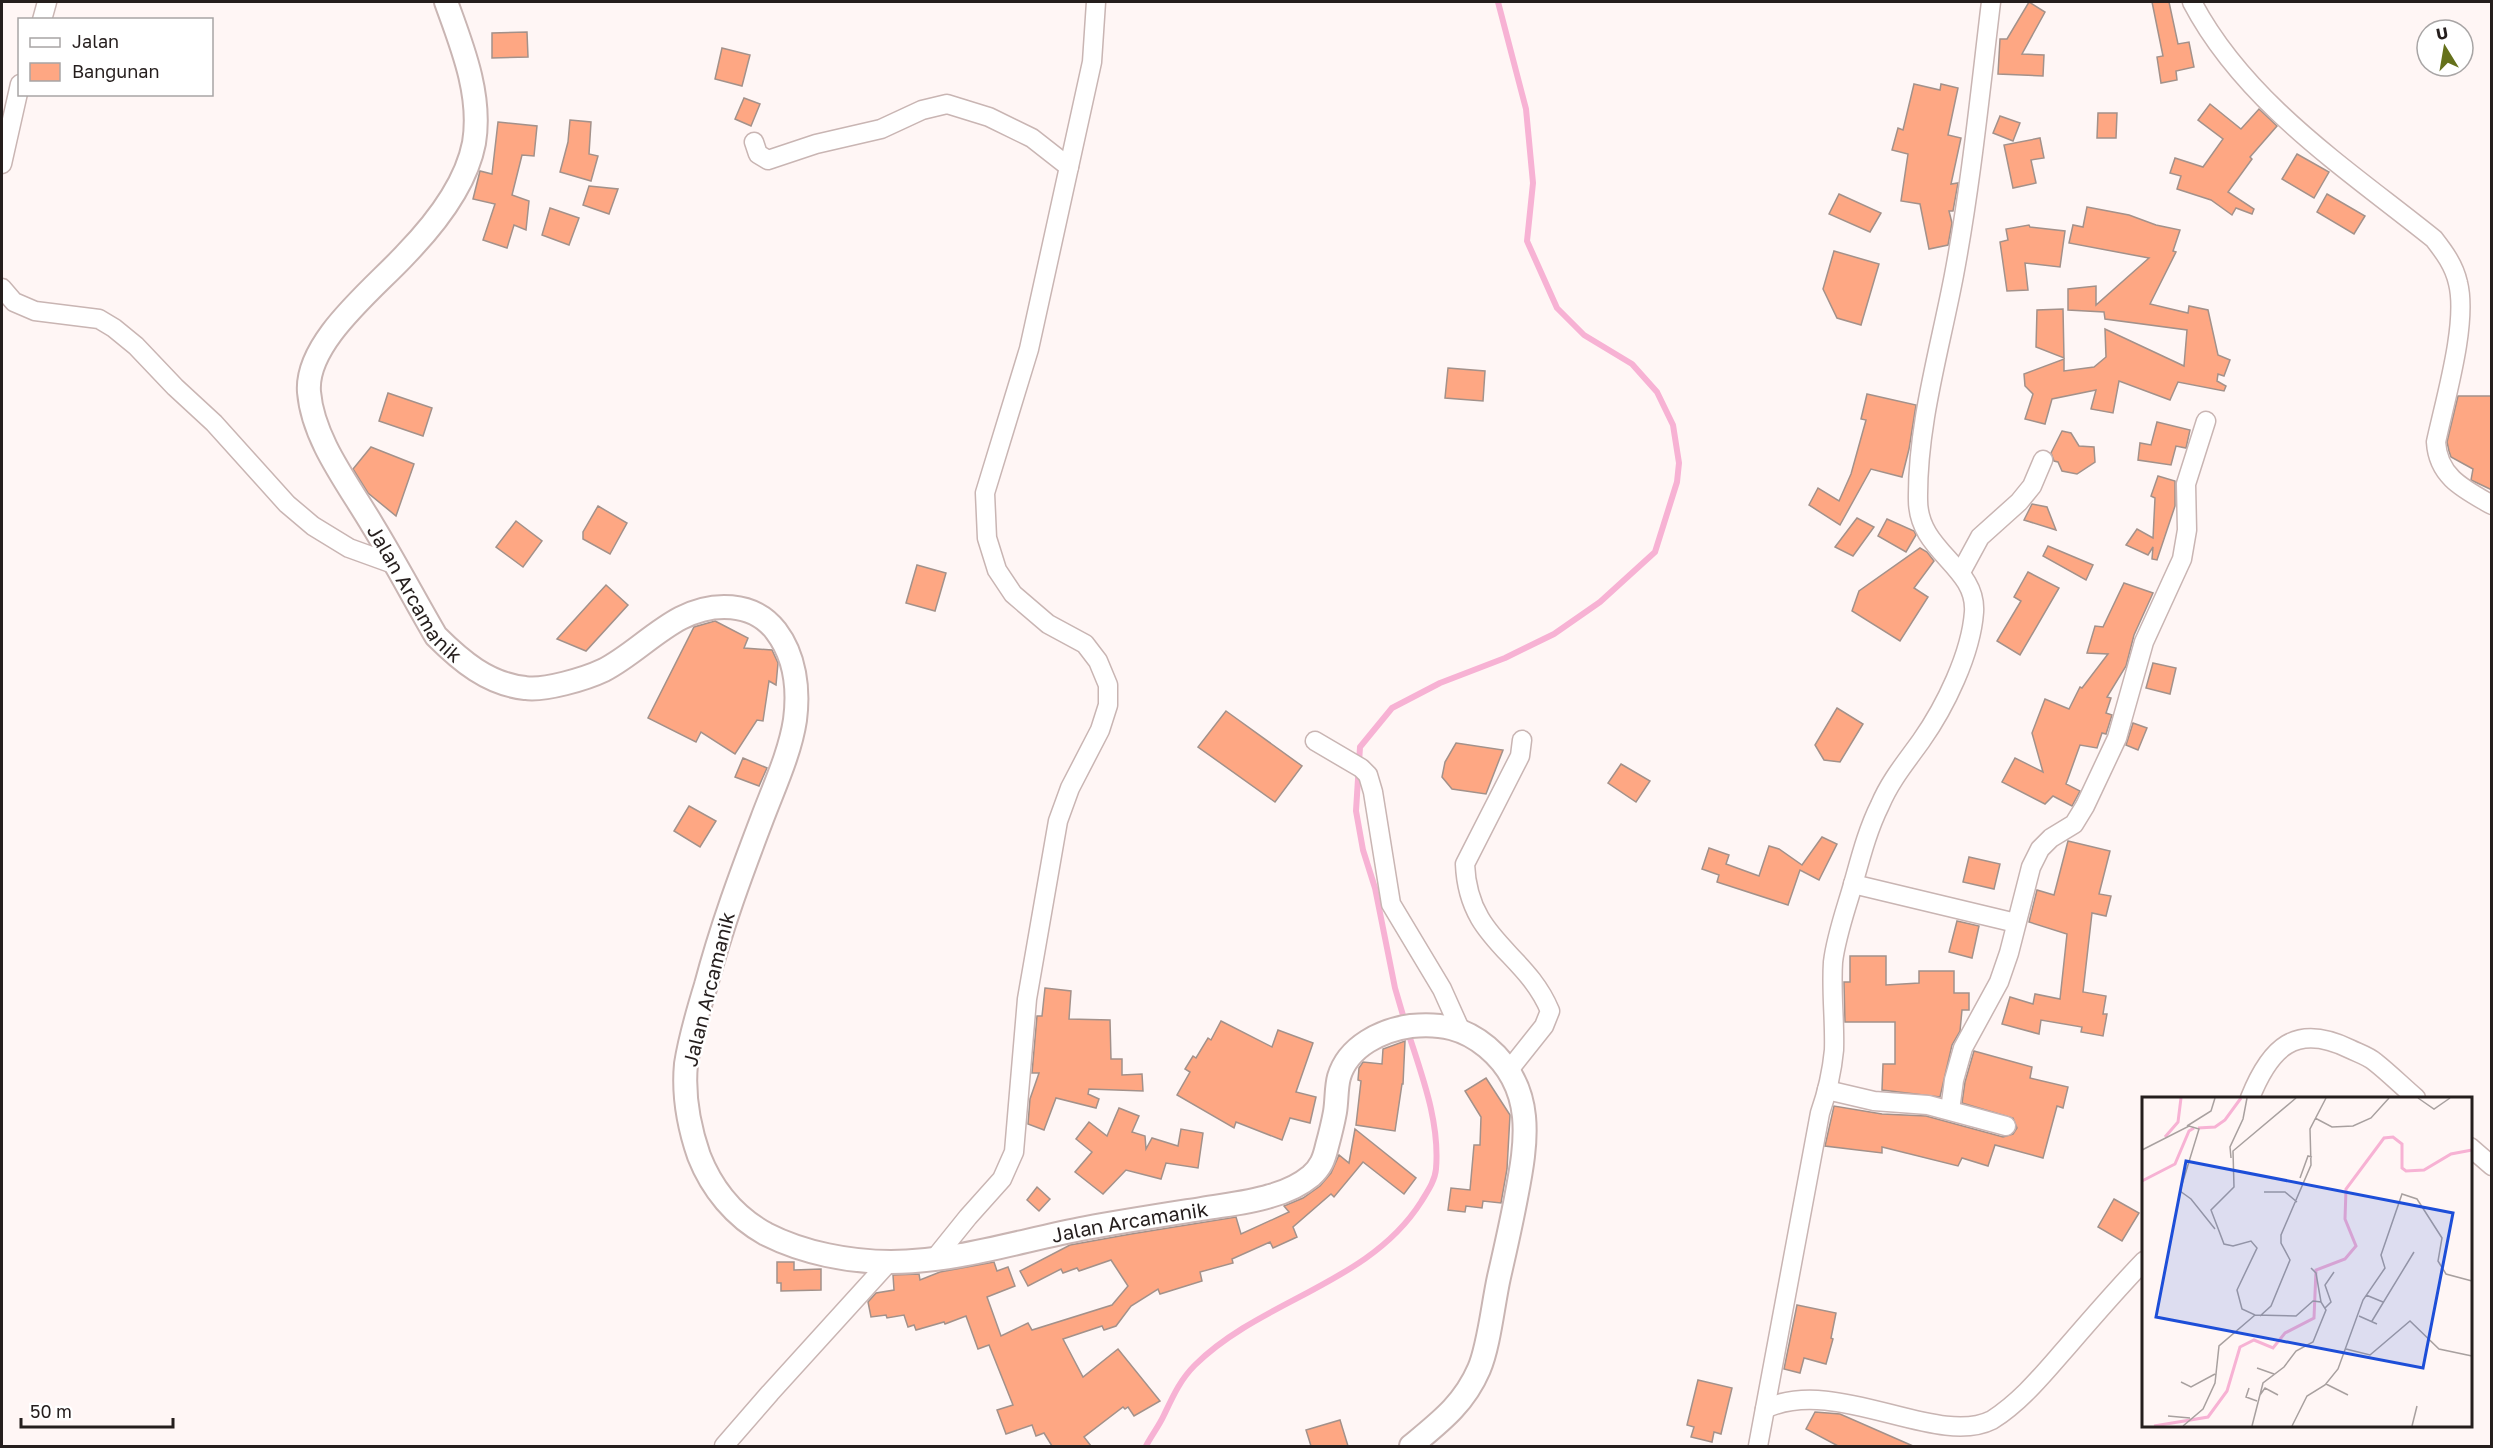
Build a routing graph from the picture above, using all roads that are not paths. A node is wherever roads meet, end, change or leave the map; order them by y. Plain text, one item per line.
1 (47, 2) edge
2 (446, 2) edge
3 (1096, 2) edge
4 (1991, 2) edge
5 (2192, 2) edge
6 (43, 18) edge
7 (18, 93) edge
8 (754, 142) dead end
9 (2, 164) edge
10 (1070, 167) junction
11 (2, 288) edge
12 (2206, 421) dead end
13 (2043, 460) dead end
14 (2492, 505) edge
15 (396, 565) junction
16 (1961, 572) junction
17 (1522, 740) dead end
18 (1315, 741) dead end
19 (1853, 884) junction
20 (2016, 923) junction
21 (1460, 1029) junction
22 (1509, 1070) junction
23 (1827, 1090) junction
24 (2250, 1097) edge
25 (2415, 1097) edge
26 (1950, 1110) junction
27 (2006, 1126) dead end
28 (2472, 1149) edge
29 (2492, 1166) edge
30 (935, 1258) junction
31 (889, 1262) junction
32 (2142, 1263) edge
33 (1765, 1409) junction
34 (724, 1446) edge
35 (1411, 1446) edge
36 (1758, 1446) edge

1 - 6 street
2 - 15 street, Jalan Arcamanik
3 - 10 street
4 - 16 street
5 - 14 street
7 - 9 street
8 - 10 street
10 - 30 street
11 - 15 street
12 - 20 street
13 - 16 street
15 - 31 street, Jalan Arcamanik
16 - 19 street
17 - 22 street
18 - 21 street
19 - 20 street
19 - 23 street
20 - 26 street
21 - 22 street, Jalan Arcamanik
21 - 30 street, Jalan Arcamanik
22 - 35 street, Jalan Arcamanik
23 - 26 street
23 - 33 street
24 - 25 street
26 - 27 street
28 - 29 street
30 - 31 street, Jalan Arcamanik
31 - 34 street
32 - 33 street
33 - 36 street

